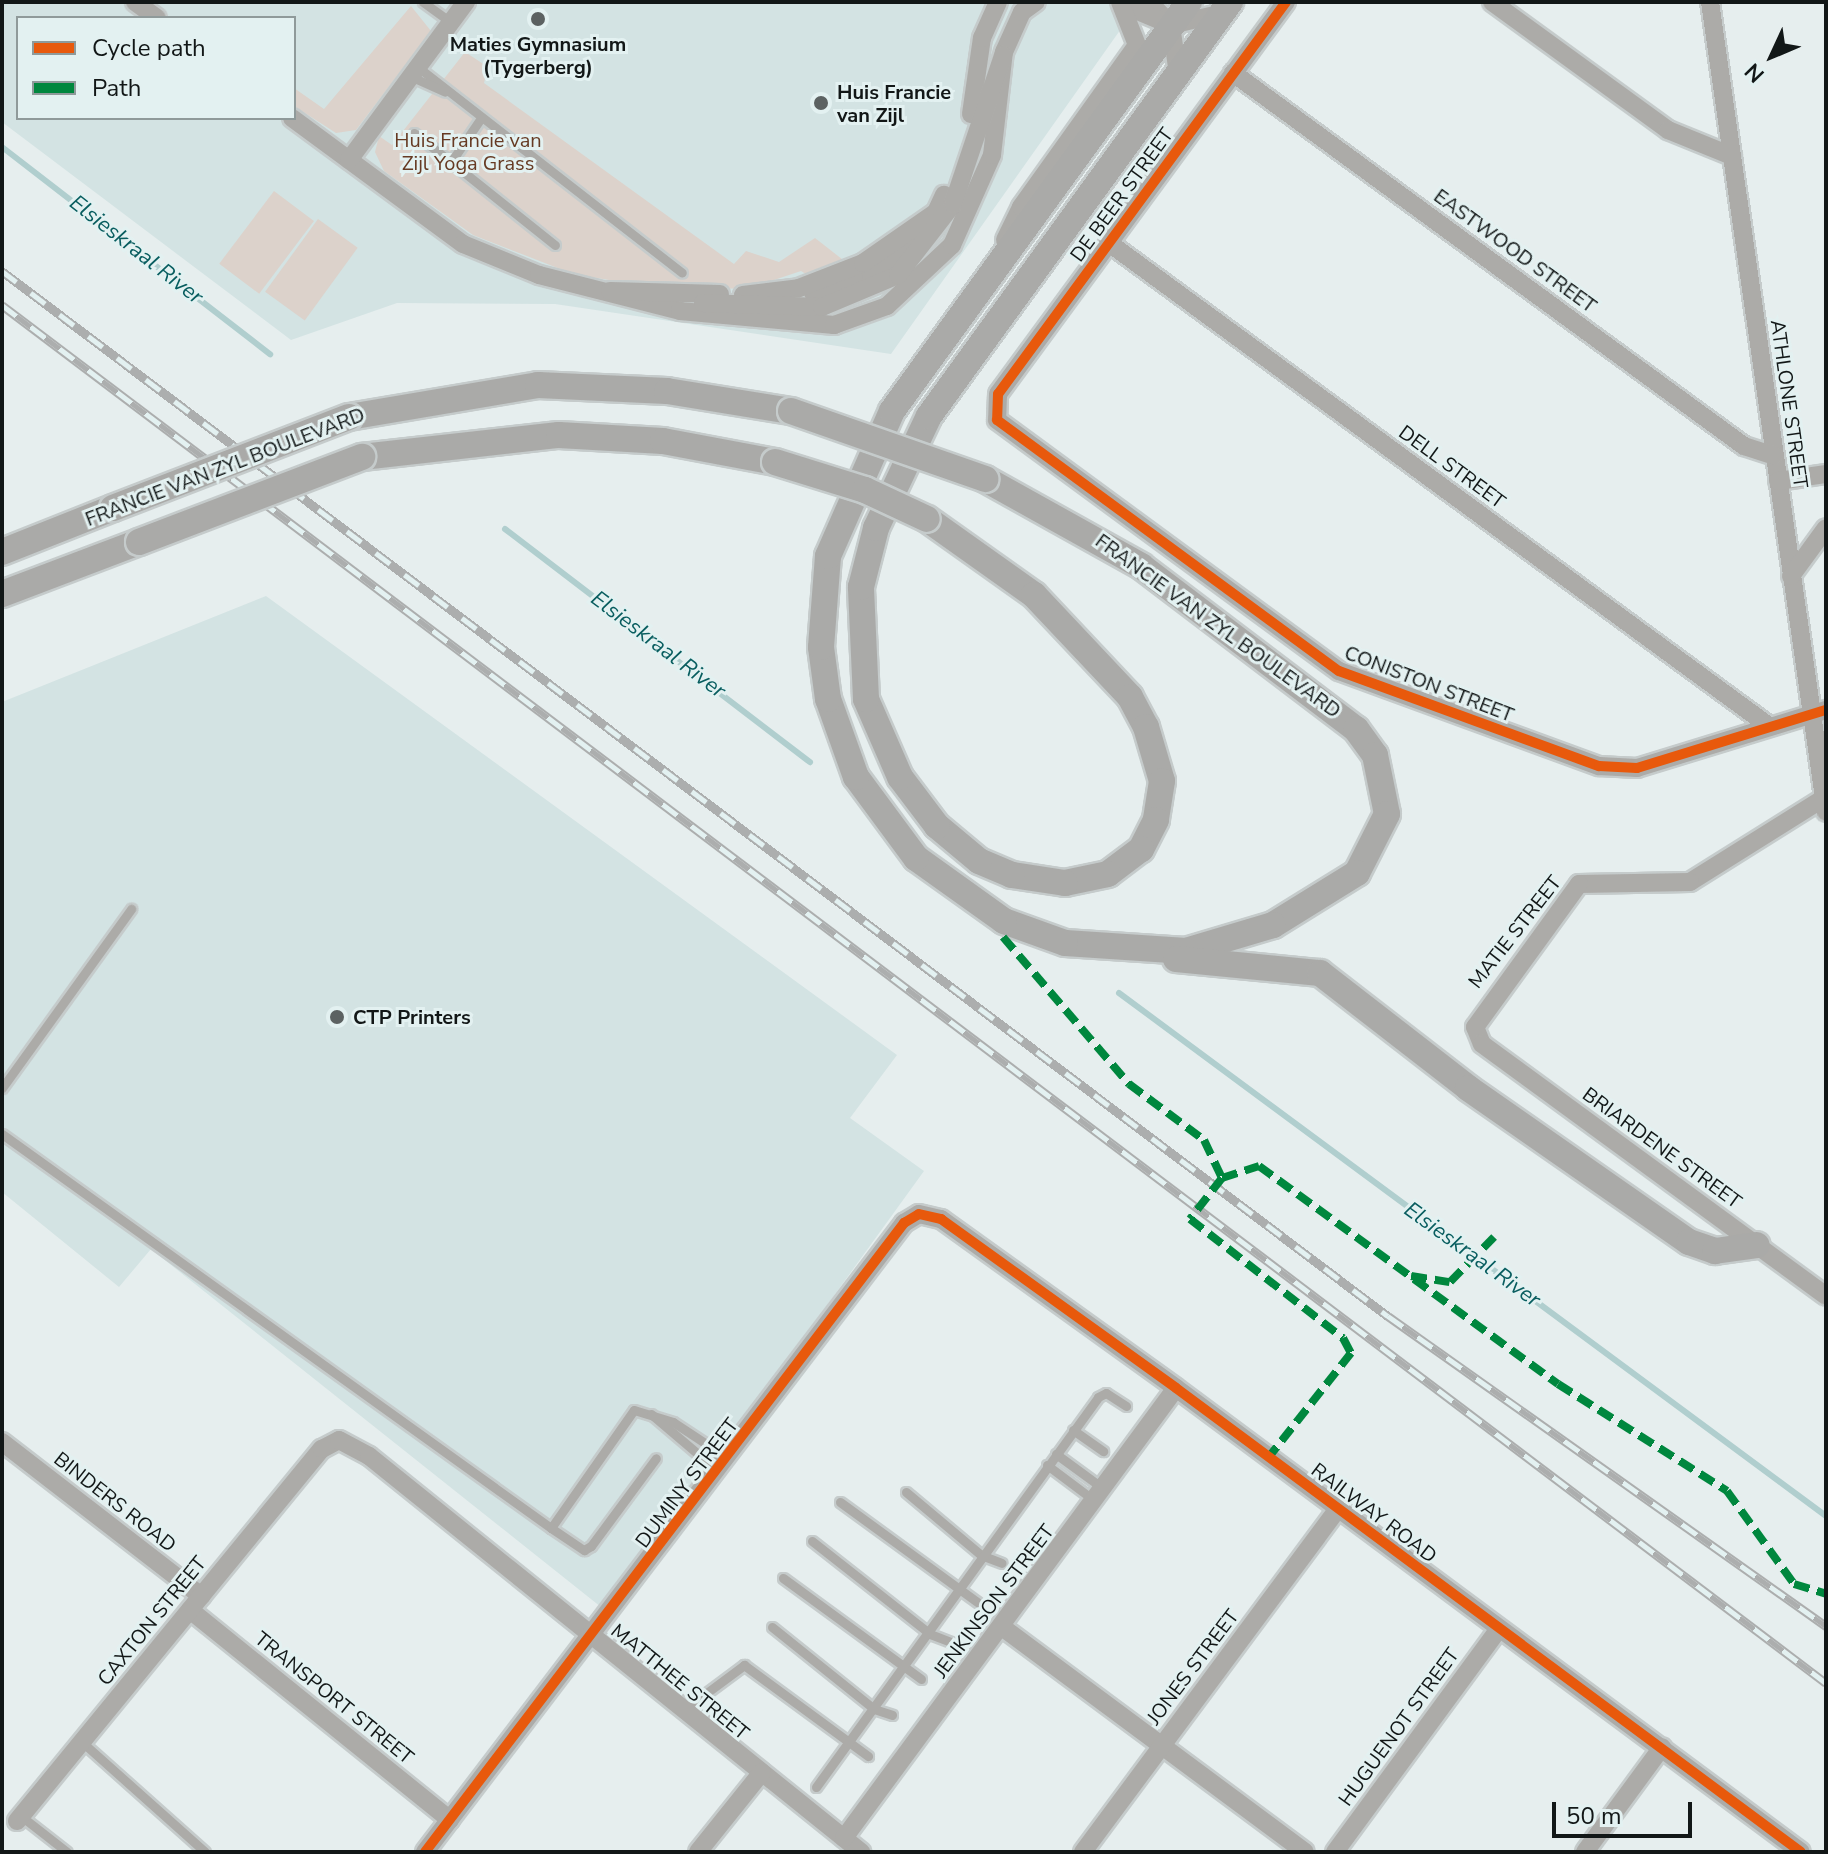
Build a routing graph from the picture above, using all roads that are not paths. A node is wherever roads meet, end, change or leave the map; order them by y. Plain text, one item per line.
1 (135, 2) edge
2 (423, 2) edge
3 (466, 2) edge
4 (998, 2) edge
5 (1036, 2) edge
6 (1121, 2) edge
7 (1149, 2) edge
8 (1189, 2) edge
9 (1286, 2) edge
10 (1492, 2) edge
11 (1710, 2) edge
12 (1229, 4) edge
13 (154, 16) edge
14 (451, 22) junction
15 (1171, 25) junction
16 (415, 72) junction
17 (1233, 73) junction
18 (1178, 74) junction
19 (481, 118) junction
20 (295, 120) edge
21 (414, 133) dead end
22 (1732, 156) junction
23 (349, 160) junction
24 (451, 162) junction
25 (1109, 243) junction
26 (555, 245) dead end
27 (992, 268) junction
28 (682, 273) dead end
29 (595, 291) junction
30 (994, 413) joint
31 (1774, 456) junction
32 (1826, 474) edge
33 (1778, 481) junction
34 (1826, 528) edge
35 (2, 552) edge
36 (1791, 576) junction
37 (2, 594) edge
38 (1819, 712) edge
39 (1769, 726) junction
40 (1825, 805) edge
41 (131, 909) dead end
42 (1150, 952) junction
43 (1475, 1033) joint
44 (2, 1088) edge
45 (2, 1134) edge
46 (919, 1214) joint
47 (1757, 1245) junction
48 (1826, 1296) edge
49 (1176, 1388) junction
50 (1126, 1406) dead end
51 (649, 1411) junction
52 (1073, 1430) junction
53 (2, 1442) edge
54 (322, 1449) joint
55 (1103, 1451) dead end
56 (1056, 1454) junction
57 (656, 1458) dead end
58 (723, 1465) junction
59 (1047, 1465) junction
60 (906, 1492) dead end
61 (1099, 1495) junction
62 (840, 1502) dead end
63 (1338, 1509) junction
64 (551, 1528) junction
65 (812, 1541) dead end
66 (981, 1555) junction
67 (1002, 1563) dead end
68 (783, 1578) dead end
69 (956, 1593) junction
70 (977, 1602) dead end
71 (196, 1603) junction
72 (772, 1627) dead end
73 (1002, 1627) junction
74 (1499, 1629) junction
75 (930, 1634) junction
76 (595, 1636) junction
77 (951, 1642) dead end
78 (902, 1672) junction
79 (921, 1679) dead end
80 (685, 1709) junction
81 (874, 1709) junction
82 (892, 1715) dead end
83 (82, 1742) junction
84 (847, 1747) junction
85 (1161, 1747) junction
86 (1662, 1747) junction
87 (868, 1756) dead end
88 (762, 1772) junction
89 (816, 1787) dead end
90 (19, 1819) joint
91 (450, 1820) junction
92 (844, 1838) junction
93 (67, 1852) edge
94 (205, 1852) edge
95 (425, 1852) edge
96 (698, 1852) edge
97 (861, 1852) edge
98 (1083, 1852) edge
99 (1305, 1852) edge
100 (1335, 1852) edge
101 (1585, 1852) edge
102 (1801, 1852) edge

1 - 13 street
2 - 14 lane
3 - 14 street
4 - 29 street
5 - 29 street
6 - 15 street
6 - 27 street
7 - 15 street
8 - 15 main road, FRANCIE VAN ZYL BOULEVARD
9 - 17 street, DE BEER STREET
10 - 22 street
11 - 22 street, ATHLONE STREET
12 - 15 street
12 - 18 main road, FRANCIE VAN ZYL BOULEVARD
14 - 16 street
15 - 18 street
15 - 27 main road, FRANCIE VAN ZYL BOULEVARD
16 - 19 lane
16 - 23 street
17 - 25 street, DE BEER STREET
17 - 31 street, EASTWOOD STREET
18 - 37 main road, FRANCIE VAN ZYL BOULEVARD, bridge
19 - 24 lane
19 - 28 lane
20 - 23 street
21 - 24 lane
22 - 31 street, ATHLONE STREET
23 - 29 street
24 - 26 lane
25 - 30 street, DE BEER STREET
25 - 39 street, DELL STREET
27 - 42 main road, FRANCIE VAN ZYL BOULEVARD
30 - 39 street, CONISTON STREET
31 - 33 street, ATHLONE STREET
32 - 33 street
33 - 36 street, ATHLONE STREET
34 - 36 street
35 - 42 main road, FRANCIE VAN ZYL BOULEVARD, bridge
36 - 38 street, ATHLONE STREET
38 - 39 street, CONISTON STREET
38 - 40 street, ATHLONE STREET
40 - 43 street, MATIE STREET
41 - 44 lane
42 - 47 main road
43 - 47 street, BRIARDENE STREET
45 - 64 lane
46 - 49 street, RAILWAY ROAD
46 - 58 street, DUMINY STREET
47 - 48 street, BRIARDENE STREET
49 - 61 street, JENKINSON STREET
49 - 63 street, RAILWAY ROAD
50 - 52 lane
51 - 58 lane
51 - 58 lane
51 - 64 lane
52 - 55 lane
52 - 56 lane
53 - 71 street, BINDERS ROAD
54 - 71 street, CAXTON STREET
54 - 76 street, MATTHEE STREET
56 - 59 lane
56 - 61 lane
57 - 64 lane
58 - 76 street, DUMINY STREET
59 - 61 lane
59 - 66 lane
60 - 66 lane
61 - 73 street, JENKINSON STREET
62 - 69 lane
63 - 74 street, RAILWAY ROAD
63 - 85 street, JONES STREET
65 - 75 lane
66 - 67 lane
66 - 69 lane
68 - 78 lane
69 - 70 lane
69 - 75 lane
71 - 83 street, CAXTON STREET
71 - 91 street, TRANSPORT STREET
72 - 81 lane
73 - 85 street
73 - 92 street, JENKINSON STREET
74 - 86 street, RAILWAY ROAD
74 - 100 street, HUGUENOT STREET
75 - 77 lane
75 - 78 lane
76 - 80 street, MATTHEE STREET
76 - 91 street, DUMINY STREET
78 - 79 lane
78 - 81 lane
80 - 84 lane
80 - 88 street, MATTHEE STREET
81 - 82 lane
81 - 84 lane
83 - 90 street, CAXTON STREET
83 - 94 lane
84 - 87 lane
84 - 89 lane
85 - 98 street, JONES STREET
85 - 99 street
86 - 101 street
86 - 102 street, RAILWAY ROAD
88 - 92 street, MATTHEE STREET
88 - 96 street
90 - 93 lane
91 - 95 street, DUMINY STREET
92 - 97 street, MATTHEE STREET

